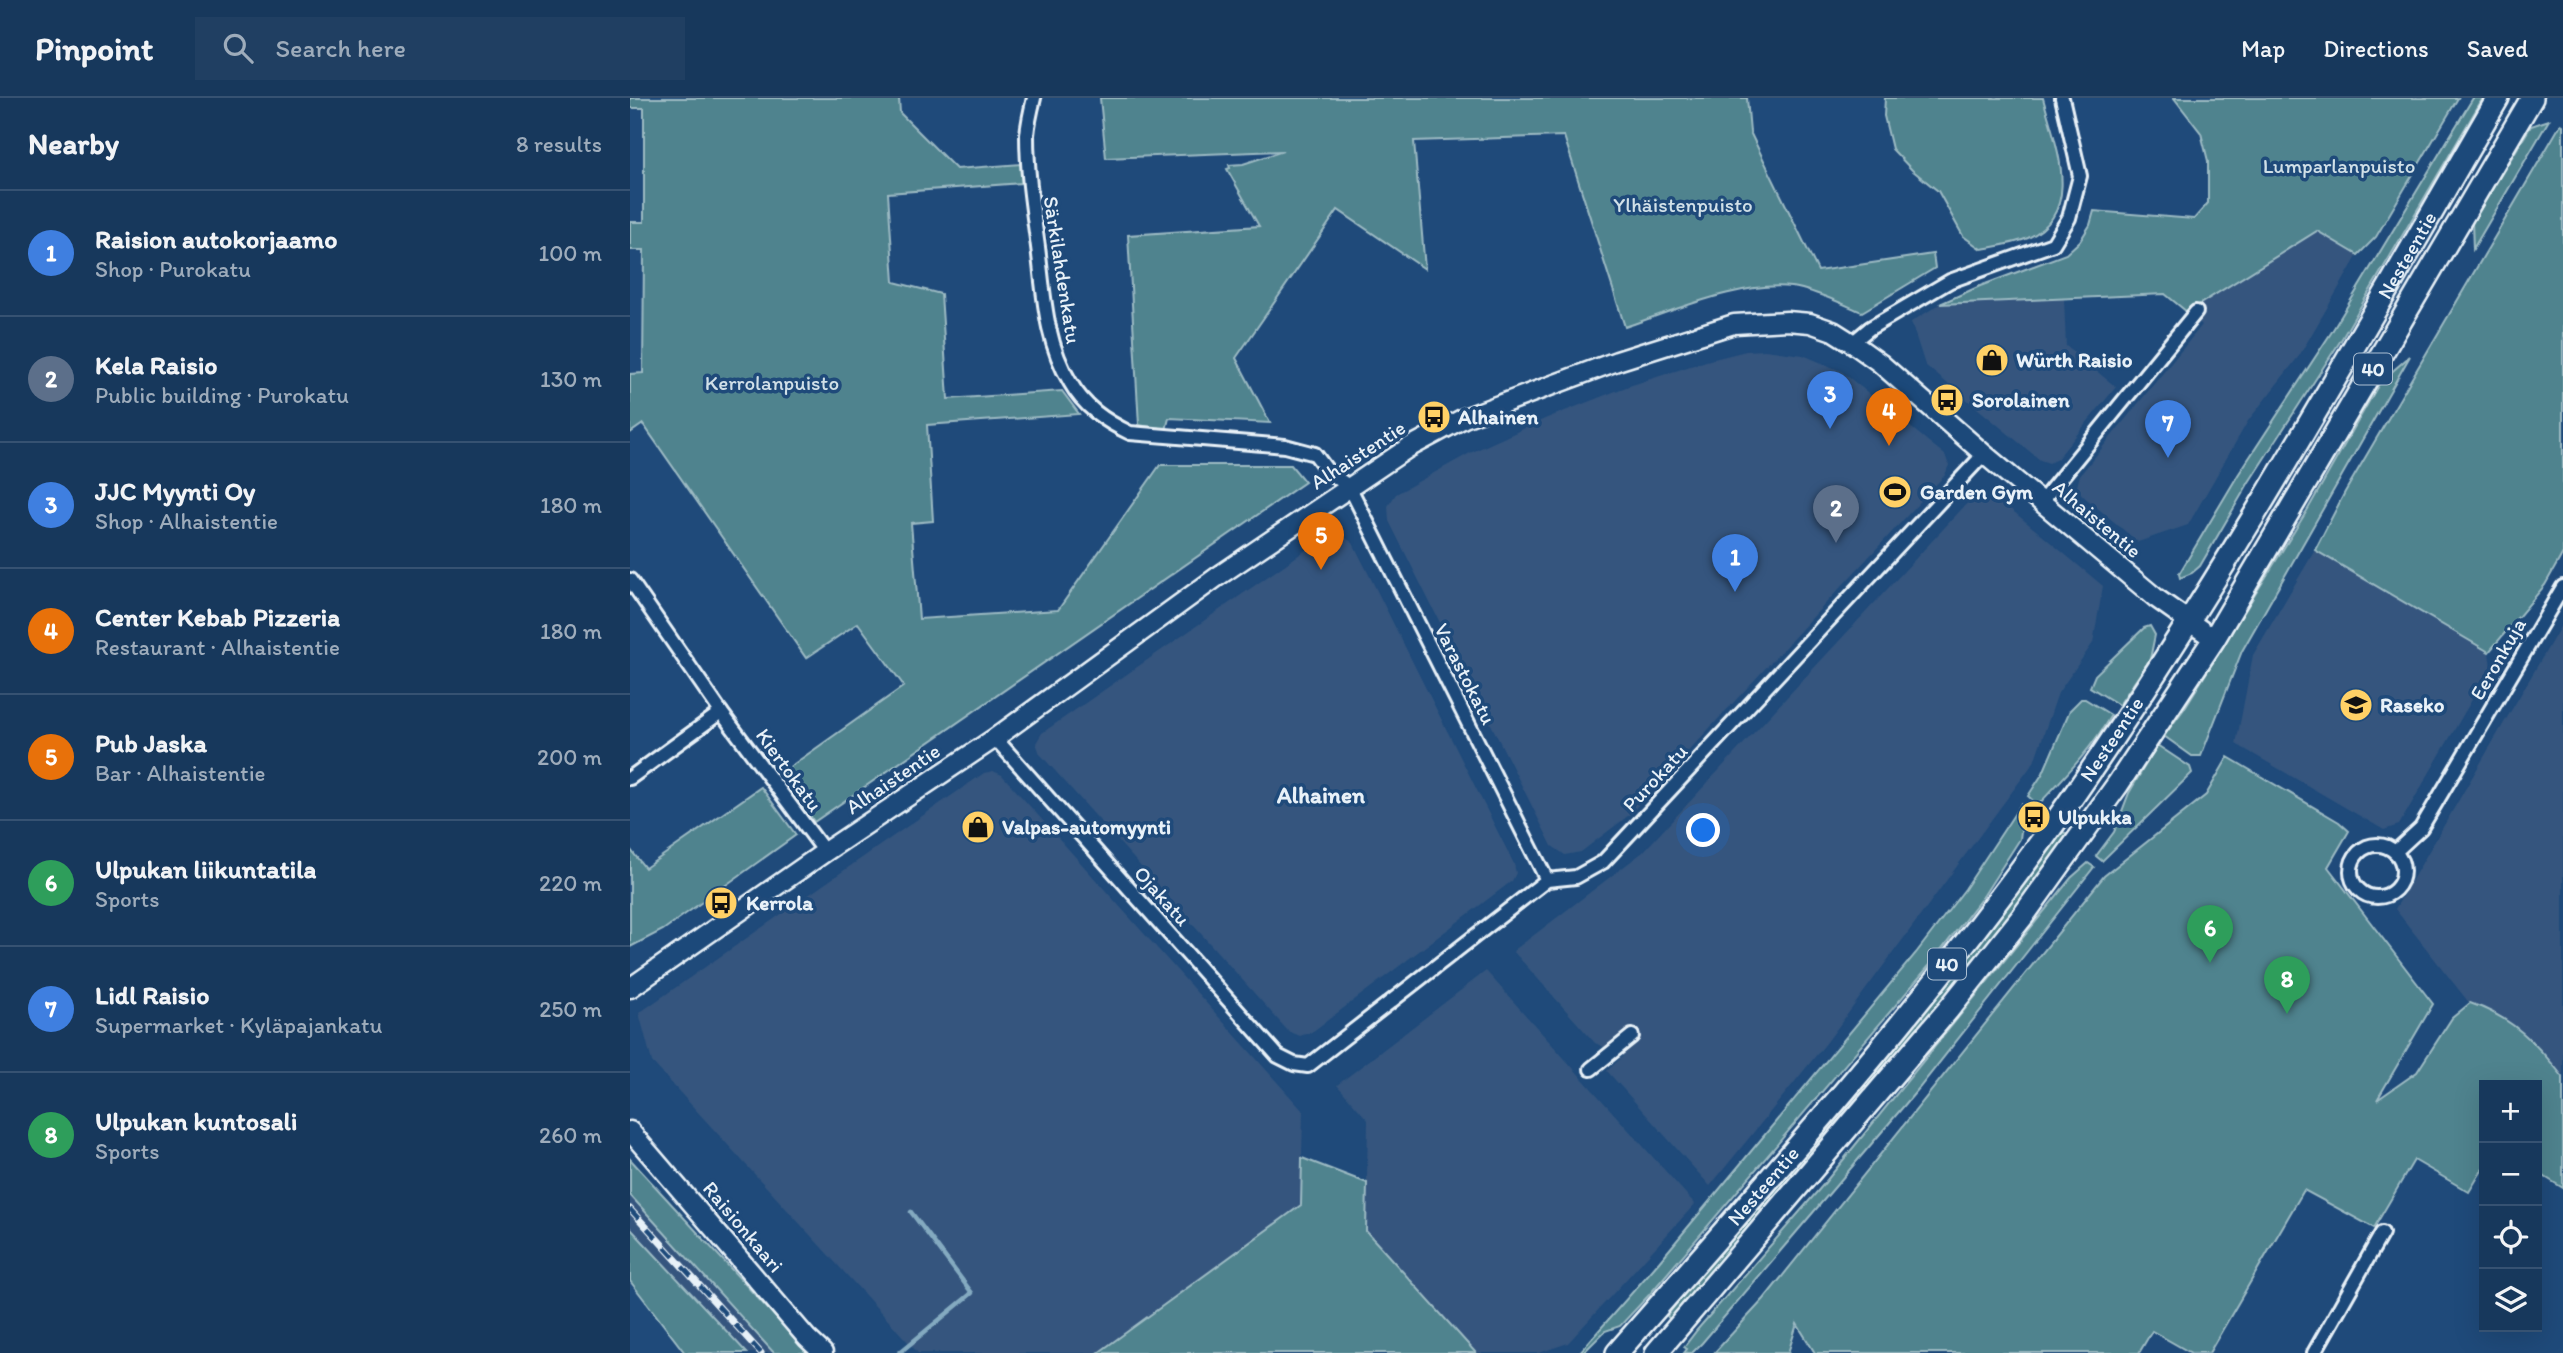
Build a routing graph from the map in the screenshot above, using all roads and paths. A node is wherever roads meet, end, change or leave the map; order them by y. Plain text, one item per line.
1 (1034, 98) edge
2 (2062, 98) edge
3 (2498, 98) edge
4 (2532, 98) edge
5 (2196, 312) dead end
6 (1852, 343) junction
7 (1984, 454) junction
8 (1349, 486) junction
9 (2040, 502) junction
10 (630, 580) edge
11 (2563, 587) edge
12 (2188, 621) junction
13 (2214, 639) junction
14 (721, 712) junction
15 (995, 738) junction
16 (630, 778) edge
17 (825, 852) junction
18 (2395, 852) junction
19 (1547, 880) junction
20 (630, 989) edge
21 (1632, 1036) dead end
22 (1308, 1066) joint
23 (1591, 1069) dead end
24 (630, 1131) edge
25 (2382, 1233) dead end
26 (823, 1353) edge
27 (1617, 1353) edge
28 (1656, 1353) edge
29 (2314, 1353) edge

1 - 8 street, Särkilahdenkatu
2 - 6 street
3 - 12 main road, Nesteentie / 40
4 - 13 main road, Nesteentie / 40
5 - 9 street
6 - 7 street, Alhaistentie
6 - 8 street, Alhaistentie
7 - 9 street, Alhaistentie
7 - 19 street, Purokatu
8 - 15 street, Alhaistentie
8 - 19 street, Varastokatu
9 - 12 street, Alhaistentie
10 - 14 street, Kiertokatu
11 - 18 street, Eeronkuja
12 - 13 street, Alhaistentie
12 - 27 main road, Nesteentie / 40
13 - 28 main road, Nesteentie / 40
14 - 16 street
14 - 17 street, Kiertokatu
15 - 17 street, Alhaistentie
15 - 22 street, Ojakatu
17 - 20 street, Alhaistentie
18 - 18 street
19 - 22 street, Purokatu
21 - 23 street
24 - 26 street, Raisionkaari
25 - 29 street

